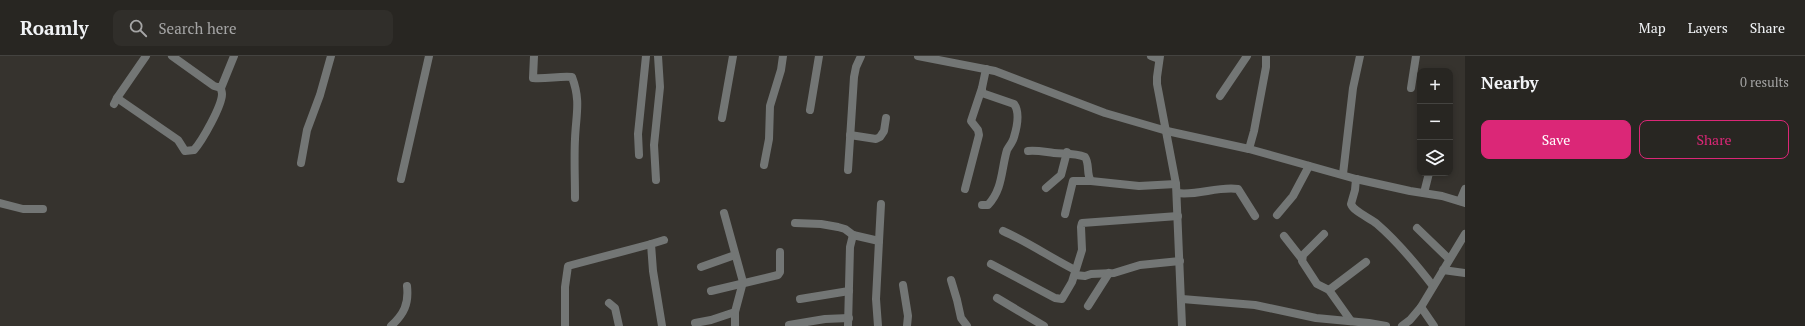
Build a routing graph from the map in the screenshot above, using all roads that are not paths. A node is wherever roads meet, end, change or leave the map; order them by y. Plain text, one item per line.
1 (146, 56) edge
2 (172, 56) edge
3 (234, 56) edge
4 (331, 56) edge
5 (429, 56) edge
6 (534, 56) edge
7 (646, 56) edge
8 (658, 56) edge
9 (733, 56) edge
10 (783, 56) edge
11 (819, 56) edge
12 (862, 56) edge
13 (918, 56) edge
14 (1150, 56) edge
15 (1247, 56) edge
16 (1266, 56) edge
17 (1360, 56) edge
18 (1416, 56) edge
19 (938, 58) edge
20 (1159, 58) edge
21 (986, 69) junction
22 (221, 88) junction
23 (982, 88) junction
24 (1412, 88) dead end
25 (1220, 96) dead end
26 (810, 110) dead end
27 (722, 118) dead end
28 (886, 118) dead end
29 (1167, 131) junction
30 (850, 135) junction
31 (1248, 149) junction
32 (1028, 151) dead end
33 (1067, 152) junction
34 (639, 155) dead end
35 (301, 163) dead end
36 (764, 165) dead end
37 (1309, 166) junction
38 (848, 170) dead end
39 (1343, 174) junction
40 (1429, 176) edge
41 (401, 179) dead end
42 (1356, 179) junction
43 (656, 180) dead end
44 (1091, 181) junction
45 (1176, 184) junction
46 (1046, 188) dead end
47 (965, 189) dead end
48 (1465, 189) edge
49 (1177, 193) junction
50 (1424, 193) junction
51 (575, 198) dead end
52 (1462, 202) edge
53 (0, 203) edge
54 (881, 204) dead end
55 (982, 205) dead end
56 (43, 209) dead end
57 (724, 213) dead end
58 (1065, 214) dead end
59 (1277, 215) dead end
60 (1178, 216) junction
61 (1255, 216) dead end
62 (795, 223) dead end
63 (1417, 228) dead end
64 (1003, 231) dead end
65 (1324, 234) dead end
66 (1465, 234) edge
67 (853, 235) junction
68 (1284, 236) dead end
69 (664, 240) dead end
70 (879, 241) junction
71 (651, 244) junction
72 (780, 252) dead end
73 (735, 254) junction
74 (1302, 259) junction
75 (1449, 259) junction
76 (1180, 261) junction
77 (1366, 262) dead end
78 (991, 264) dead end
79 (701, 267) dead end
80 (1443, 270) junction
81 (1075, 272) junction
82 (1465, 272) edge
83 (1109, 273) junction
84 (951, 280) dead end
85 (743, 282) junction
86 (903, 285) dead end
87 (407, 286) dead end
88 (1433, 286) junction
89 (1328, 290) junction
90 (711, 291) dead end
91 (848, 291) junction
92 (997, 298) dead end
93 (800, 299) dead end
94 (1182, 299) junction
95 (609, 304) dead end
96 (1088, 306) dead end
97 (1421, 307) junction
98 (735, 312) junction
99 (1352, 321) junction
100 (849, 322) edge
101 (1325, 322) edge
102 (695, 323) dead end
103 (789, 325) edge
104 (391, 326) edge
105 (565, 326) edge
106 (619, 326) edge
107 (662, 326) edge
108 (735, 326) edge
109 (878, 326) edge
110 (907, 326) edge
111 (967, 326) edge
112 (1044, 326) edge
113 (1182, 326) edge
114 (1386, 326) edge
115 (1402, 326) edge
116 (1434, 326) edge

1 - 22 street
2 - 22 street
3 - 22 street
4 - 35 street
5 - 41 street
6 - 51 street
7 - 34 street
8 - 43 street
9 - 27 street
10 - 36 street
11 - 26 street
12 - 30 street
13 - 19 street
14 - 20 street
15 - 25 street
16 - 31 street
17 - 39 street
18 - 24 street
19 - 21 street
20 - 29 street
21 - 23 street
21 - 29 street
23 - 47 street
23 - 55 street
28 - 30 street
29 - 31 street
29 - 45 street
30 - 38 street
31 - 37 street
32 - 33 street
33 - 44 street
33 - 46 street
37 - 39 street
37 - 59 street
39 - 42 street
40 - 50 street
42 - 50 street
42 - 88 street
44 - 45 street
44 - 58 street
45 - 49 street
48 - 52 street
49 - 60 street
49 - 61 street
50 - 52 street
53 - 56 street
54 - 70 street
57 - 73 street
60 - 76 street
60 - 81 street
62 - 67 street
63 - 75 street
64 - 81 street
65 - 74 street
66 - 75 street
67 - 70 street
67 - 91 street
68 - 74 street
69 - 71 street
70 - 109 street
71 - 105 street
71 - 107 street
72 - 85 street
73 - 79 street
73 - 85 street
74 - 89 street
75 - 80 street
76 - 83 street
76 - 94 street
77 - 89 street
78 - 81 street
80 - 82 street
80 - 88 street
81 - 83 street
83 - 96 street
84 - 111 street
85 - 90 street
85 - 98 street
86 - 110 street
87 - 104 street
88 - 97 street
89 - 99 street
91 - 93 street
91 - 100 street
92 - 112 street
94 - 101 street
94 - 113 street
95 - 106 street
97 - 115 street
97 - 116 street
98 - 102 street
98 - 108 street
99 - 101 street
99 - 114 street
100 - 103 street

